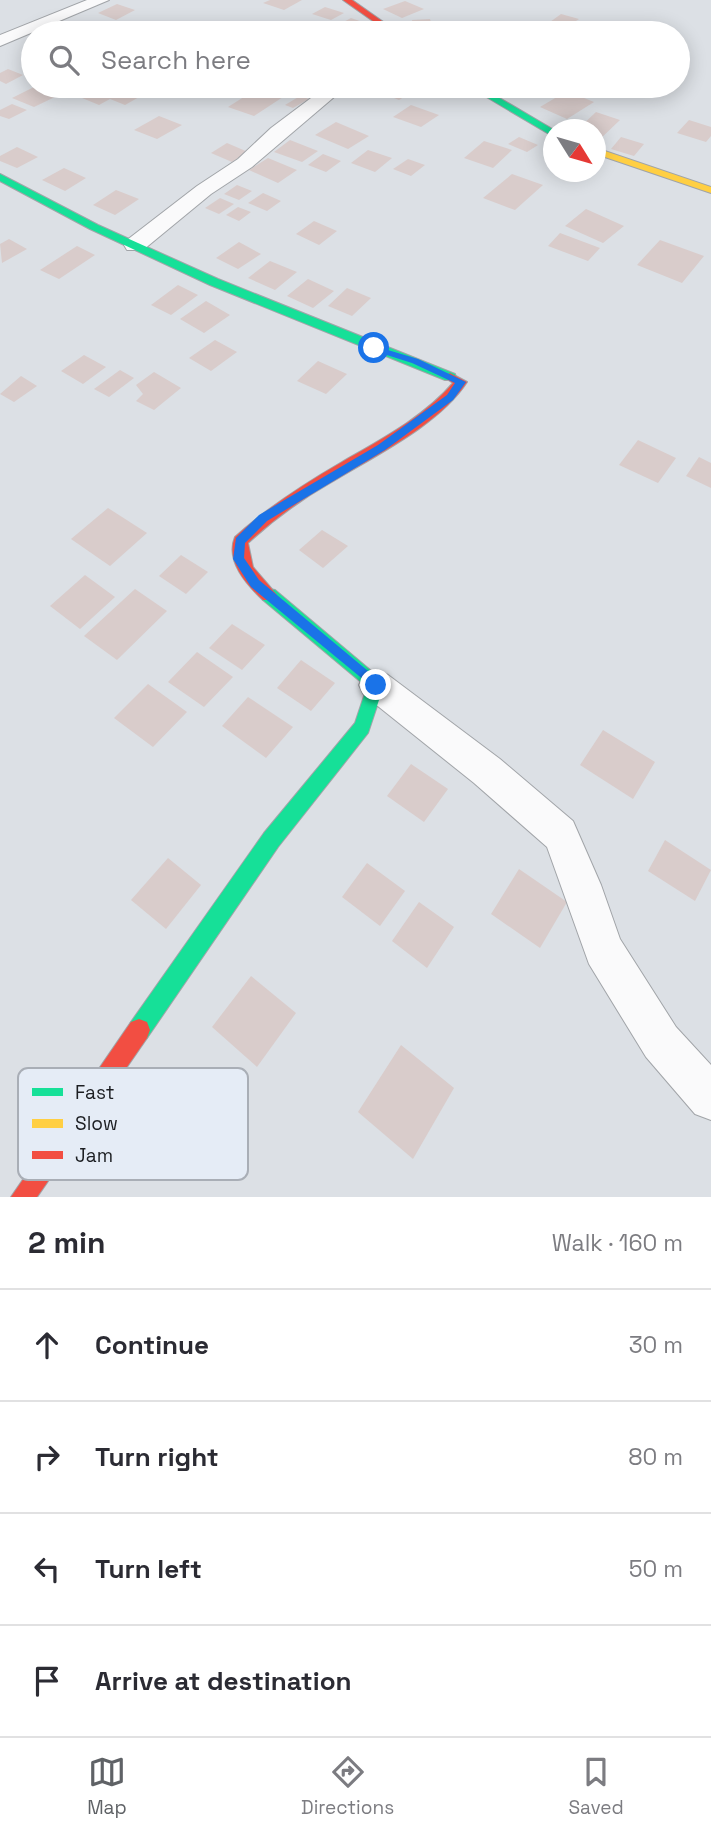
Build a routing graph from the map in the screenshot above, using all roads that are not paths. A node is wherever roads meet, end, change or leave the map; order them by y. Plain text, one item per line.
1 (101, 0) edge
2 (347, 0) edge
3 (49, 21) edge
4 (378, 21) edge
5 (21, 32) edge
6 (0, 41) edge
7 (322, 98) edge
8 (493, 98) edge
9 (543, 127) edge
10 (606, 155) edge
11 (0, 177) edge
12 (711, 190) edge
13 (135, 245) junction
14 (376, 685) junction
15 (112, 1068) edge
16 (711, 1098) edge
17 (35, 1180) edge
18 (23, 1197) edge

1 - 3 street
2 - 4 street
5 - 6 street
7 - 13 street
8 - 9 street
10 - 12 street
11 - 13 street
13 - 14 street
14 - 15 street
14 - 16 street
17 - 18 street

